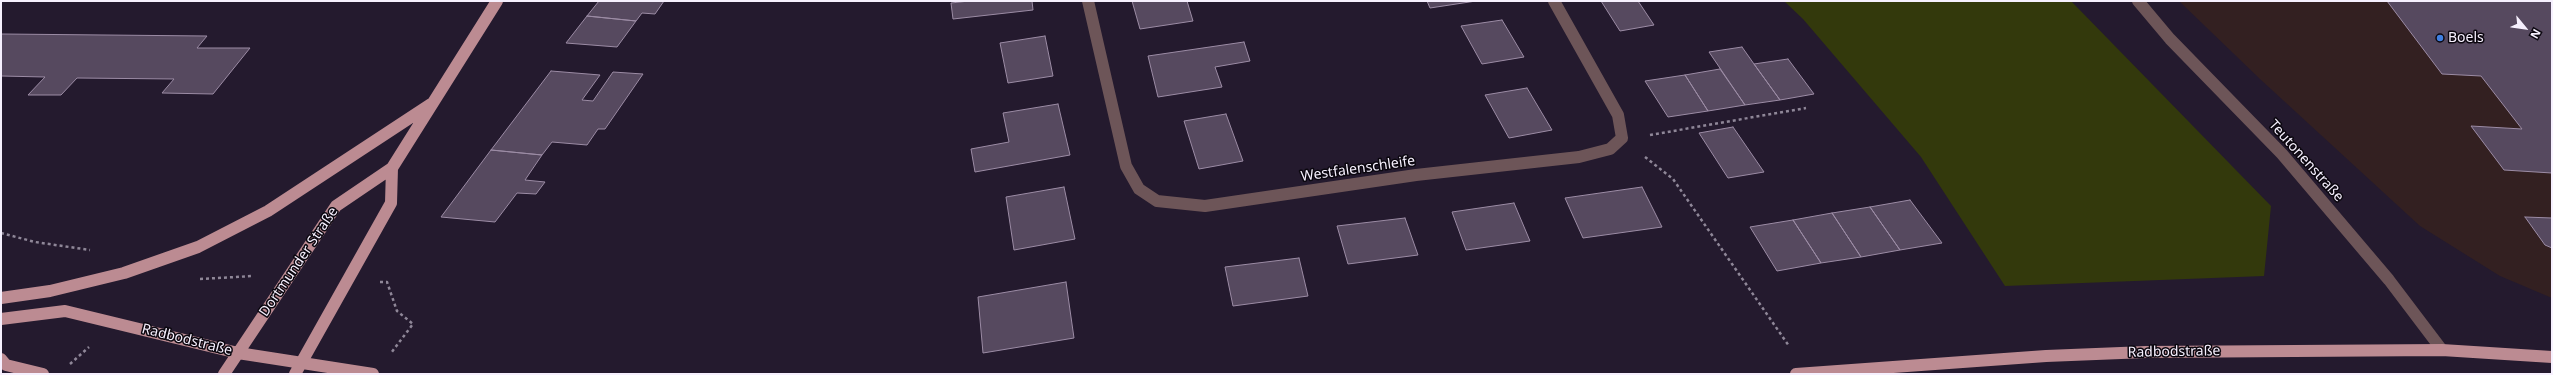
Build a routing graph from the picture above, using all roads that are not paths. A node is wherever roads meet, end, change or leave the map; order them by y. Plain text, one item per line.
1 (497, 1) edge
2 (1088, 1) edge
3 (1554, 1) edge
4 (2138, 1) edge
5 (431, 104) junction
6 (392, 168) junction
7 (1, 298) edge
8 (1, 319) edge
9 (2442, 350) junction
10 (238, 353) junction
11 (2552, 357) edge
12 (1, 359) edge
13 (299, 369) edge
14 (1802, 373) edge
15 (42, 374) edge
16 (224, 374) edge
17 (373, 374) edge

1 - 5 main road, Dortmunder Straße
2 - 3 street, Westfalenschleife
4 - 9 street, Teutonenstraße
5 - 6 main road, Dortmunder Straße
5 - 7 main road
6 - 10 main road, Dortmunder Straße
6 - 13 main road, Dortmunder Straße
8 - 10 main road, Radbodstraße
9 - 11 main road, Radbodstraße
9 - 14 main road, Radbodstraße
10 - 13 main road, Radbodstraße
10 - 16 main road, Dortmunder Straße
12 - 15 main road
13 - 17 main road, Radbodstraße

